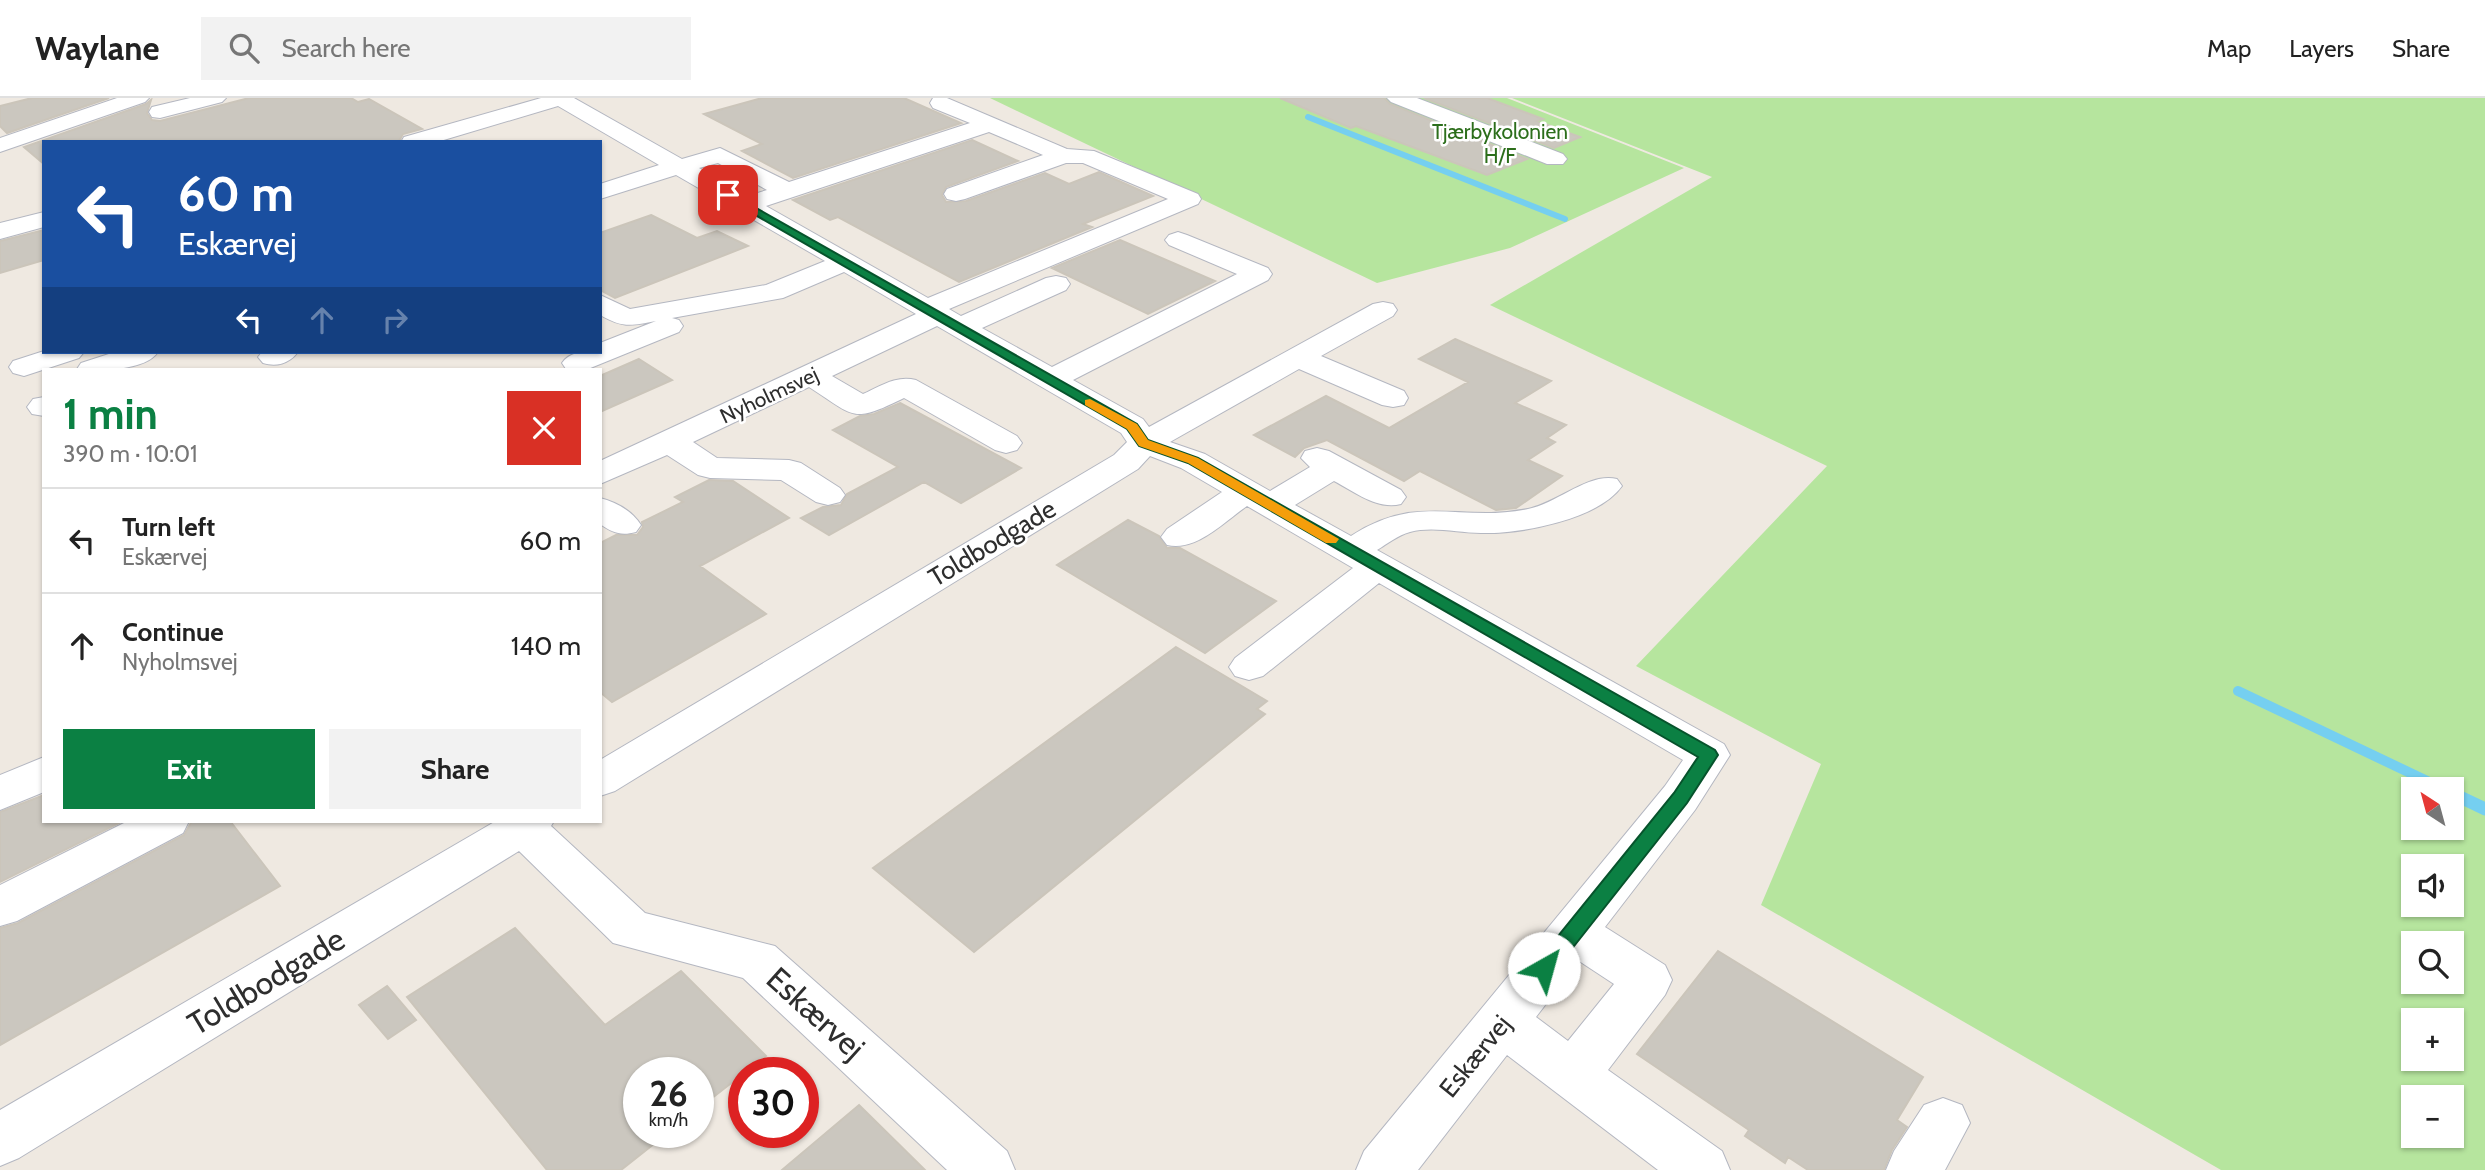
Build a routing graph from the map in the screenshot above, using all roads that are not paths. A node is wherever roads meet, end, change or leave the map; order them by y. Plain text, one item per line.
1 (215, 98) edge
2 (1398, 98) edge
3 (126, 99) edge
4 (560, 99) edge
5 (941, 103) dead end
6 (481, 104) dead end
7 (160, 111) dead end
8 (505, 116) junction
9 (591, 117) junction
10 (990, 124) junction
11 (557, 126) dead end
12 (419, 140) edge
13 (0, 145) edge
14 (1063, 156) junction
15 (1555, 159) dead end
16 (678, 167) junction
17 (760, 170) junction
18 (710, 185) junction
19 (787, 191) junction
20 (602, 192) edge
21 (602, 194) edge
22 (956, 194) dead end
23 (745, 205) junction
24 (602, 215) edge
25 (42, 220) edge
26 (0, 231) edge
27 (1178, 240) dead end
28 (845, 262) junction
29 (1056, 284) dead end
30 (733, 299) junction
31 (602, 304) edge
32 (1383, 310) dead end
33 (941, 318) junction
34 (602, 353) edge
35 (63, 354) edge
36 (136, 354) edge
37 (599, 354) edge
38 (1297, 358) junction
39 (577, 363) dead end
40 (24, 367) dead end
41 (95, 368) edge
42 (810, 376) junction
43 (1050, 380) junction
44 (1393, 398) dead end
45 (670, 442) junction
46 (1006, 443) dead end
47 (1144, 443) junction
48 (602, 473) edge
49 (1605, 486) dead end
50 (828, 495) dead end
51 (1389, 497) dead end
52 (1259, 498) junction
53 (1179, 537) dead end
54 (1365, 559) junction
55 (1249, 667) dead end
56 (42, 775) edge
57 (602, 779) edge
58 (0, 794) edge
59 (163, 823) edge
60 (528, 824) edge
61 (0, 907) edge
62 (1573, 932) junction
63 (1502, 1022) junction
64 (1573, 1075) junction
65 (1943, 1123) dead end
66 (0, 1140) edge
67 (987, 1170) edge
68 (1384, 1170) edge
69 (1702, 1170) edge
70 (1914, 1170) edge

1 - 7 street
2 - 15 street
3 - 13 street
4 - 8 street
4 - 9 street
5 - 10 street
6 - 8 street
8 - 12 street
9 - 11 street
9 - 16 street
10 - 14 street
10 - 19 street
14 - 22 street
14 - 33 street
16 - 17 street
16 - 18 street
16 - 20 street
17 - 18 street
17 - 19 street
18 - 23 street
19 - 23 street
21 - 24 street
23 - 28 street
25 - 26 street
27 - 43 street
28 - 30 street
28 - 33 street
29 - 33 street
30 - 31 street
30 - 34 street
32 - 38 street, Toldbodgade
33 - 42 street, Nyholmsvej
33 - 43 street
35 - 40 street
36 - 41 street
37 - 39 street
38 - 44 street
38 - 47 street, Toldbodgade
42 - 45 street, Nyholmsvej
42 - 46 street
43 - 47 street
45 - 48 street, Nyholmsvej
45 - 50 street
47 - 52 street, Eskærvej
47 - 57 street, Toldbodgade
49 - 54 street
51 - 52 street
52 - 53 street
52 - 54 street, Eskærvej
54 - 55 street
54 - 62 street, Eskærvej
56 - 58 street
59 - 61 street
60 - 66 street, Toldbodgade
60 - 67 street, Eskærvej
62 - 63 street, Eskærvej
62 - 64 street
63 - 64 street
63 - 68 street, Eskærvej
64 - 69 street
65 - 70 street

